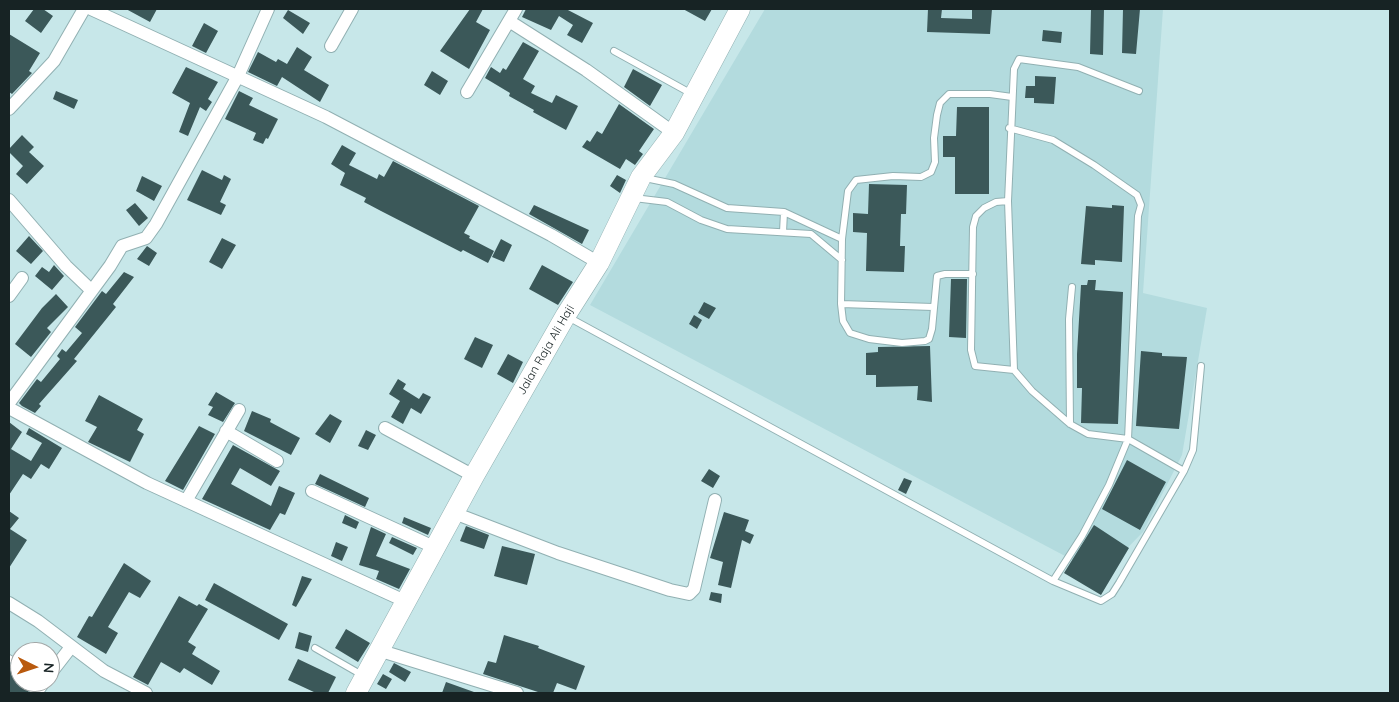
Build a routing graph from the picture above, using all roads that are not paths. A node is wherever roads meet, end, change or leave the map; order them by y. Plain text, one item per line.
1 (84, 9) edge
2 (92, 9) edge
3 (268, 9) edge
4 (352, 9) edge
5 (516, 9) edge
6 (740, 9) edge
7 (509, 21) junction
8 (331, 46) dead end
9 (614, 50) dead end
10 (238, 76) junction
11 (1139, 91) dead end
12 (467, 92) dead end
13 (696, 96) junction
14 (1012, 97) junction
15 (9, 110) edge
16 (1010, 128) junction
17 (674, 133) junction
18 (641, 177) junction
19 (630, 198) junction
20 (9, 200) edge
21 (1008, 201) junction
22 (784, 212) junction
23 (783, 232) junction
24 (842, 239) junction
25 (842, 260) junction
26 (599, 263) junction
27 (973, 274) junction
28 (22, 278) dead end
29 (1072, 287) dead end
30 (92, 290) junction
31 (9, 296) edge
32 (840, 304) junction
33 (933, 307) junction
34 (566, 315) junction
35 (1200, 366) dead end
36 (1014, 370) junction
37 (9, 403) edge
38 (9, 408) edge
39 (239, 410) dead end
40 (1070, 424) junction
41 (385, 428) dead end
42 (226, 431) junction
43 (1128, 439) junction
44 (277, 461) dead end
45 (1184, 470) junction
46 (474, 476) junction
47 (312, 491) dead end
48 (715, 500) dead end
49 (186, 501) junction
50 (454, 513) junction
51 (436, 548) junction
52 (1053, 581) junction
53 (407, 602) junction
54 (9, 603) edge
55 (71, 647) junction
56 (315, 648) dead end
57 (378, 650) junction
58 (60, 661) edge
59 (361, 685) edge
60 (146, 693) edge
61 (517, 693) edge

1 - 15 street
2 - 10 street
3 - 10 street
4 - 8 street
5 - 7 street
6 - 13 main road, Jalan Raja Ali Haji
7 - 12 street
7 - 17 street
9 - 13 lane
10 - 26 street
10 - 30 street
11 - 14 lane
13 - 17 main road, Jalan Raja Ali Haji
14 - 16 lane
14 - 24 lane
16 - 21 lane
16 - 43 lane
17 - 18 main road, Jalan Raja Ali Haji
18 - 19 main road, Jalan Raja Ali Haji
18 - 22 lane
19 - 23 lane
19 - 26 main road, Jalan Raja Ali Haji
20 - 30 street
21 - 27 lane
21 - 36 lane
22 - 23 lane
22 - 24 lane
23 - 25 lane
24 - 25 lane
25 - 32 lane
26 - 34 main road, Jalan Raja Ali Haji
27 - 33 lane
27 - 36 lane
28 - 31 street
29 - 40 lane
30 - 37 street
32 - 33 lane
32 - 33 lane
34 - 46 main road, Jalan Raja Ali Haji
34 - 52 lane
35 - 45 lane
36 - 40 lane
38 - 49 street
39 - 42 street
40 - 43 lane
41 - 46 street
42 - 44 street
42 - 49 street
43 - 45 lane
43 - 52 lane
45 - 52 lane
46 - 50 main road, Jalan Raja Ali Haji
47 - 51 street
48 - 50 street
49 - 53 street
50 - 51 main road, Jalan Raja Ali Haji
51 - 53 main road, Jalan Raja Ali Haji
53 - 57 main road, Jalan Raja Ali Haji
54 - 55 street
55 - 58 street
55 - 60 street
56 - 59 lane
57 - 59 main road, Jalan Raja Ali Haji
57 - 61 street

